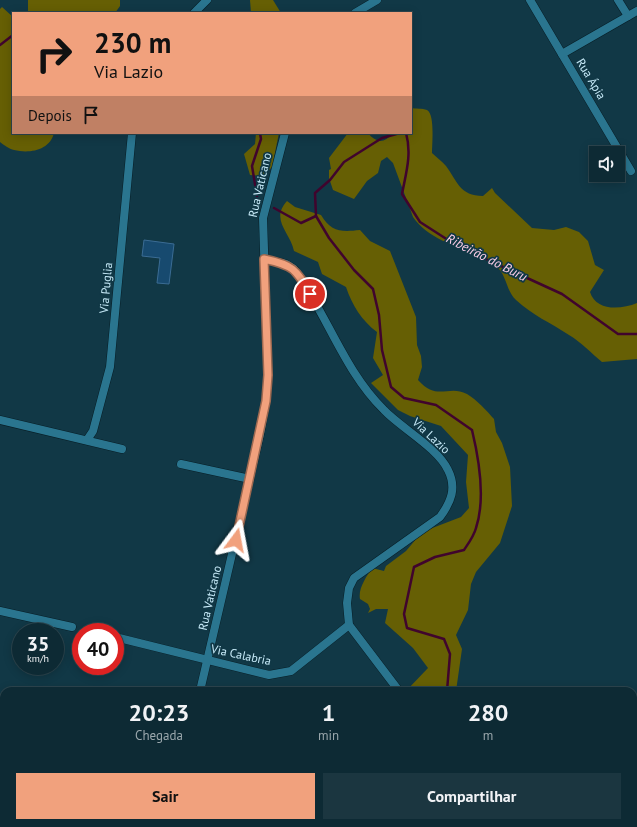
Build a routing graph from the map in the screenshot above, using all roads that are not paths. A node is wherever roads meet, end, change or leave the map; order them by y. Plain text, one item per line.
1 (207, 0) edge
2 (377, 0) edge
3 (530, 0) edge
4 (618, 0) edge
5 (365, 3) edge
6 (637, 10) edge
7 (195, 12) edge
8 (356, 12) edge
9 (628, 16) junction
10 (562, 54) junction
11 (132, 134) edge
12 (285, 134) edge
13 (631, 171) dead end
14 (264, 259) junction
15 (0, 420) edge
16 (87, 440) junction
17 (122, 449) dead end
18 (181, 464) dead end
19 (250, 479) junction
20 (0, 611) edge
21 (349, 625) junction
22 (72, 627) dead end
23 (124, 639) edge
24 (208, 661) junction
25 (201, 687) edge
26 (396, 687) edge

1 - 7 street
2 - 5 street
3 - 10 street, Rua Ápia
4 - 9 street
5 - 8 street
6 - 9 street
9 - 10 street
10 - 13 street, Rua Ápia
11 - 16 street, Via Puglia
12 - 14 street, Rua Vaticano
14 - 19 street, Rua Vaticano
14 - 21 street, Via Lazio
15 - 16 street
16 - 17 street
18 - 19 street
19 - 24 street, Rua Vaticano
20 - 22 street
21 - 24 street, Via Calabria
21 - 26 street
23 - 24 street, Via Calabria
24 - 25 street, Rua Vaticano

